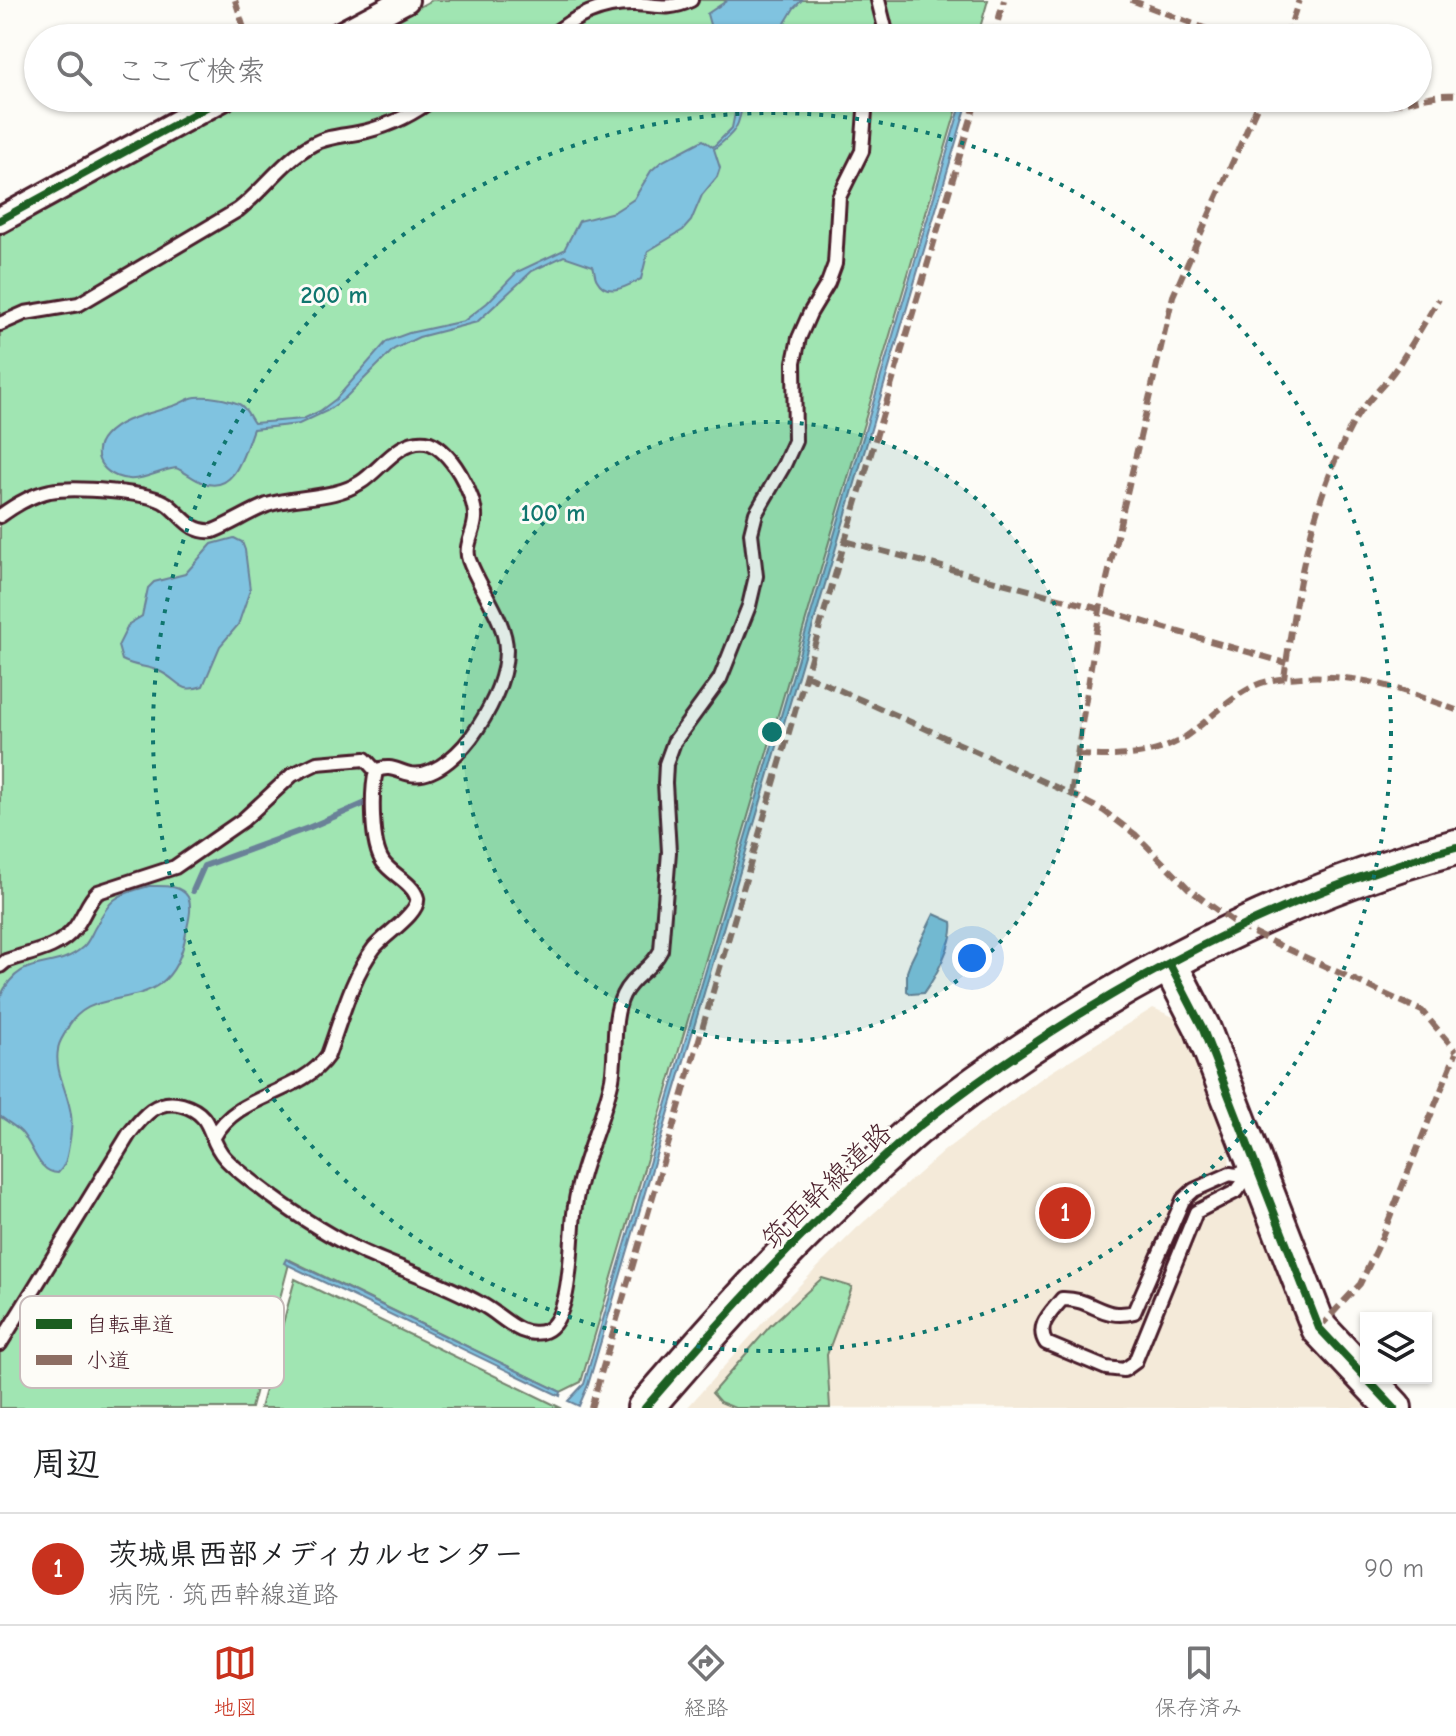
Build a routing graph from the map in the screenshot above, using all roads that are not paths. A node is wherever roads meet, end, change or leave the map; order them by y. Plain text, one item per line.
1 (406, 0) edge
2 (691, 0) edge
3 (878, 0) edge
4 (361, 24) edge
5 (565, 24) edge
6 (884, 24) edge
7 (197, 112) edge
8 (408, 112) edge
9 (865, 112) edge
10 (0, 220) edge
11 (0, 324) edge
12 (0, 516) edge
13 (382, 769) junction
14 (1456, 847) edge
15 (1170, 965) junction
16 (0, 966) edge
17 (205, 1117) junction
18 (225, 1120) junction
19 (214, 1137) junction
20 (1256, 1165) junction
21 (29, 1296) edge
22 (20, 1311) edge
23 (0, 1344) edge
24 (645, 1408) edge
25 (1394, 1408) edge

1 - 4 street
2 - 5 lane
3 - 6 lane
7 - 10 street
8 - 11 lane
9 - 19 lane
12 - 13 lane
13 - 16 lane
13 - 18 lane
14 - 15 street, 筑西幹線道路
15 - 20 street
15 - 24 street, 筑西幹線道路
17 - 18 lane
17 - 19 lane
17 - 21 lane
18 - 19 lane
20 - 20 lane
20 - 25 street
22 - 23 lane

